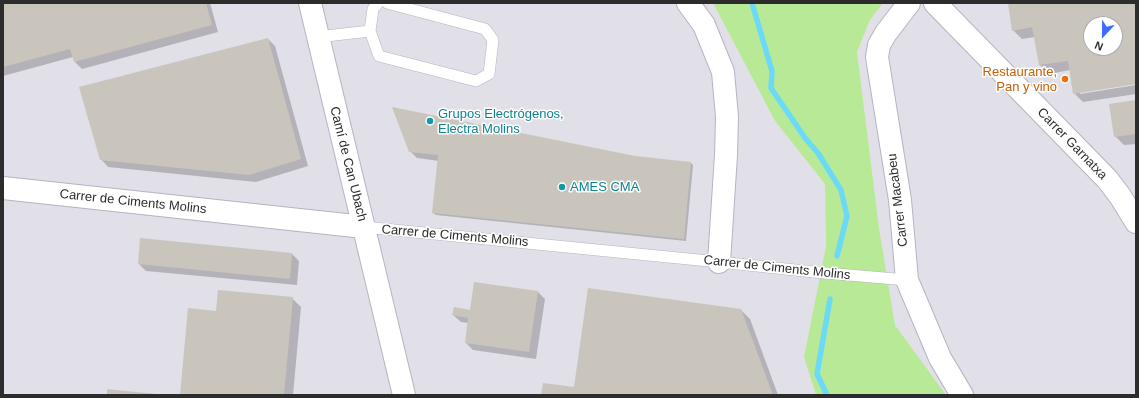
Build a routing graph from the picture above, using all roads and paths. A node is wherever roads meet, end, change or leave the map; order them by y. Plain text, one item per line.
1 (310, 3) edge
2 (378, 3) edge
3 (387, 3) edge
4 (688, 3) edge
5 (909, 3) edge
6 (935, 3) edge
7 (370, 31) junction
8 (317, 37) junction
9 (3, 188) edge
10 (1136, 222) edge
11 (364, 228) junction
12 (719, 262) junction
13 (907, 280) junction
14 (404, 395) edge
15 (962, 395) edge

1 - 8 street, Camí de Can Ubach
2 - 7 lane
3 - 7 lane
4 - 12 street
5 - 13 street, Carrer Macabeu
6 - 10 street, Carrer Garnatxa
7 - 8 lane
8 - 11 street, Camí de Can Ubach
9 - 11 street, Carrer de Ciments Molins
11 - 12 lane, Carrer de Ciments Molins
11 - 14 street, Camí de Can Ubach
12 - 13 lane, Carrer de Ciments Molins
13 - 15 street, Carrer Macabeu

